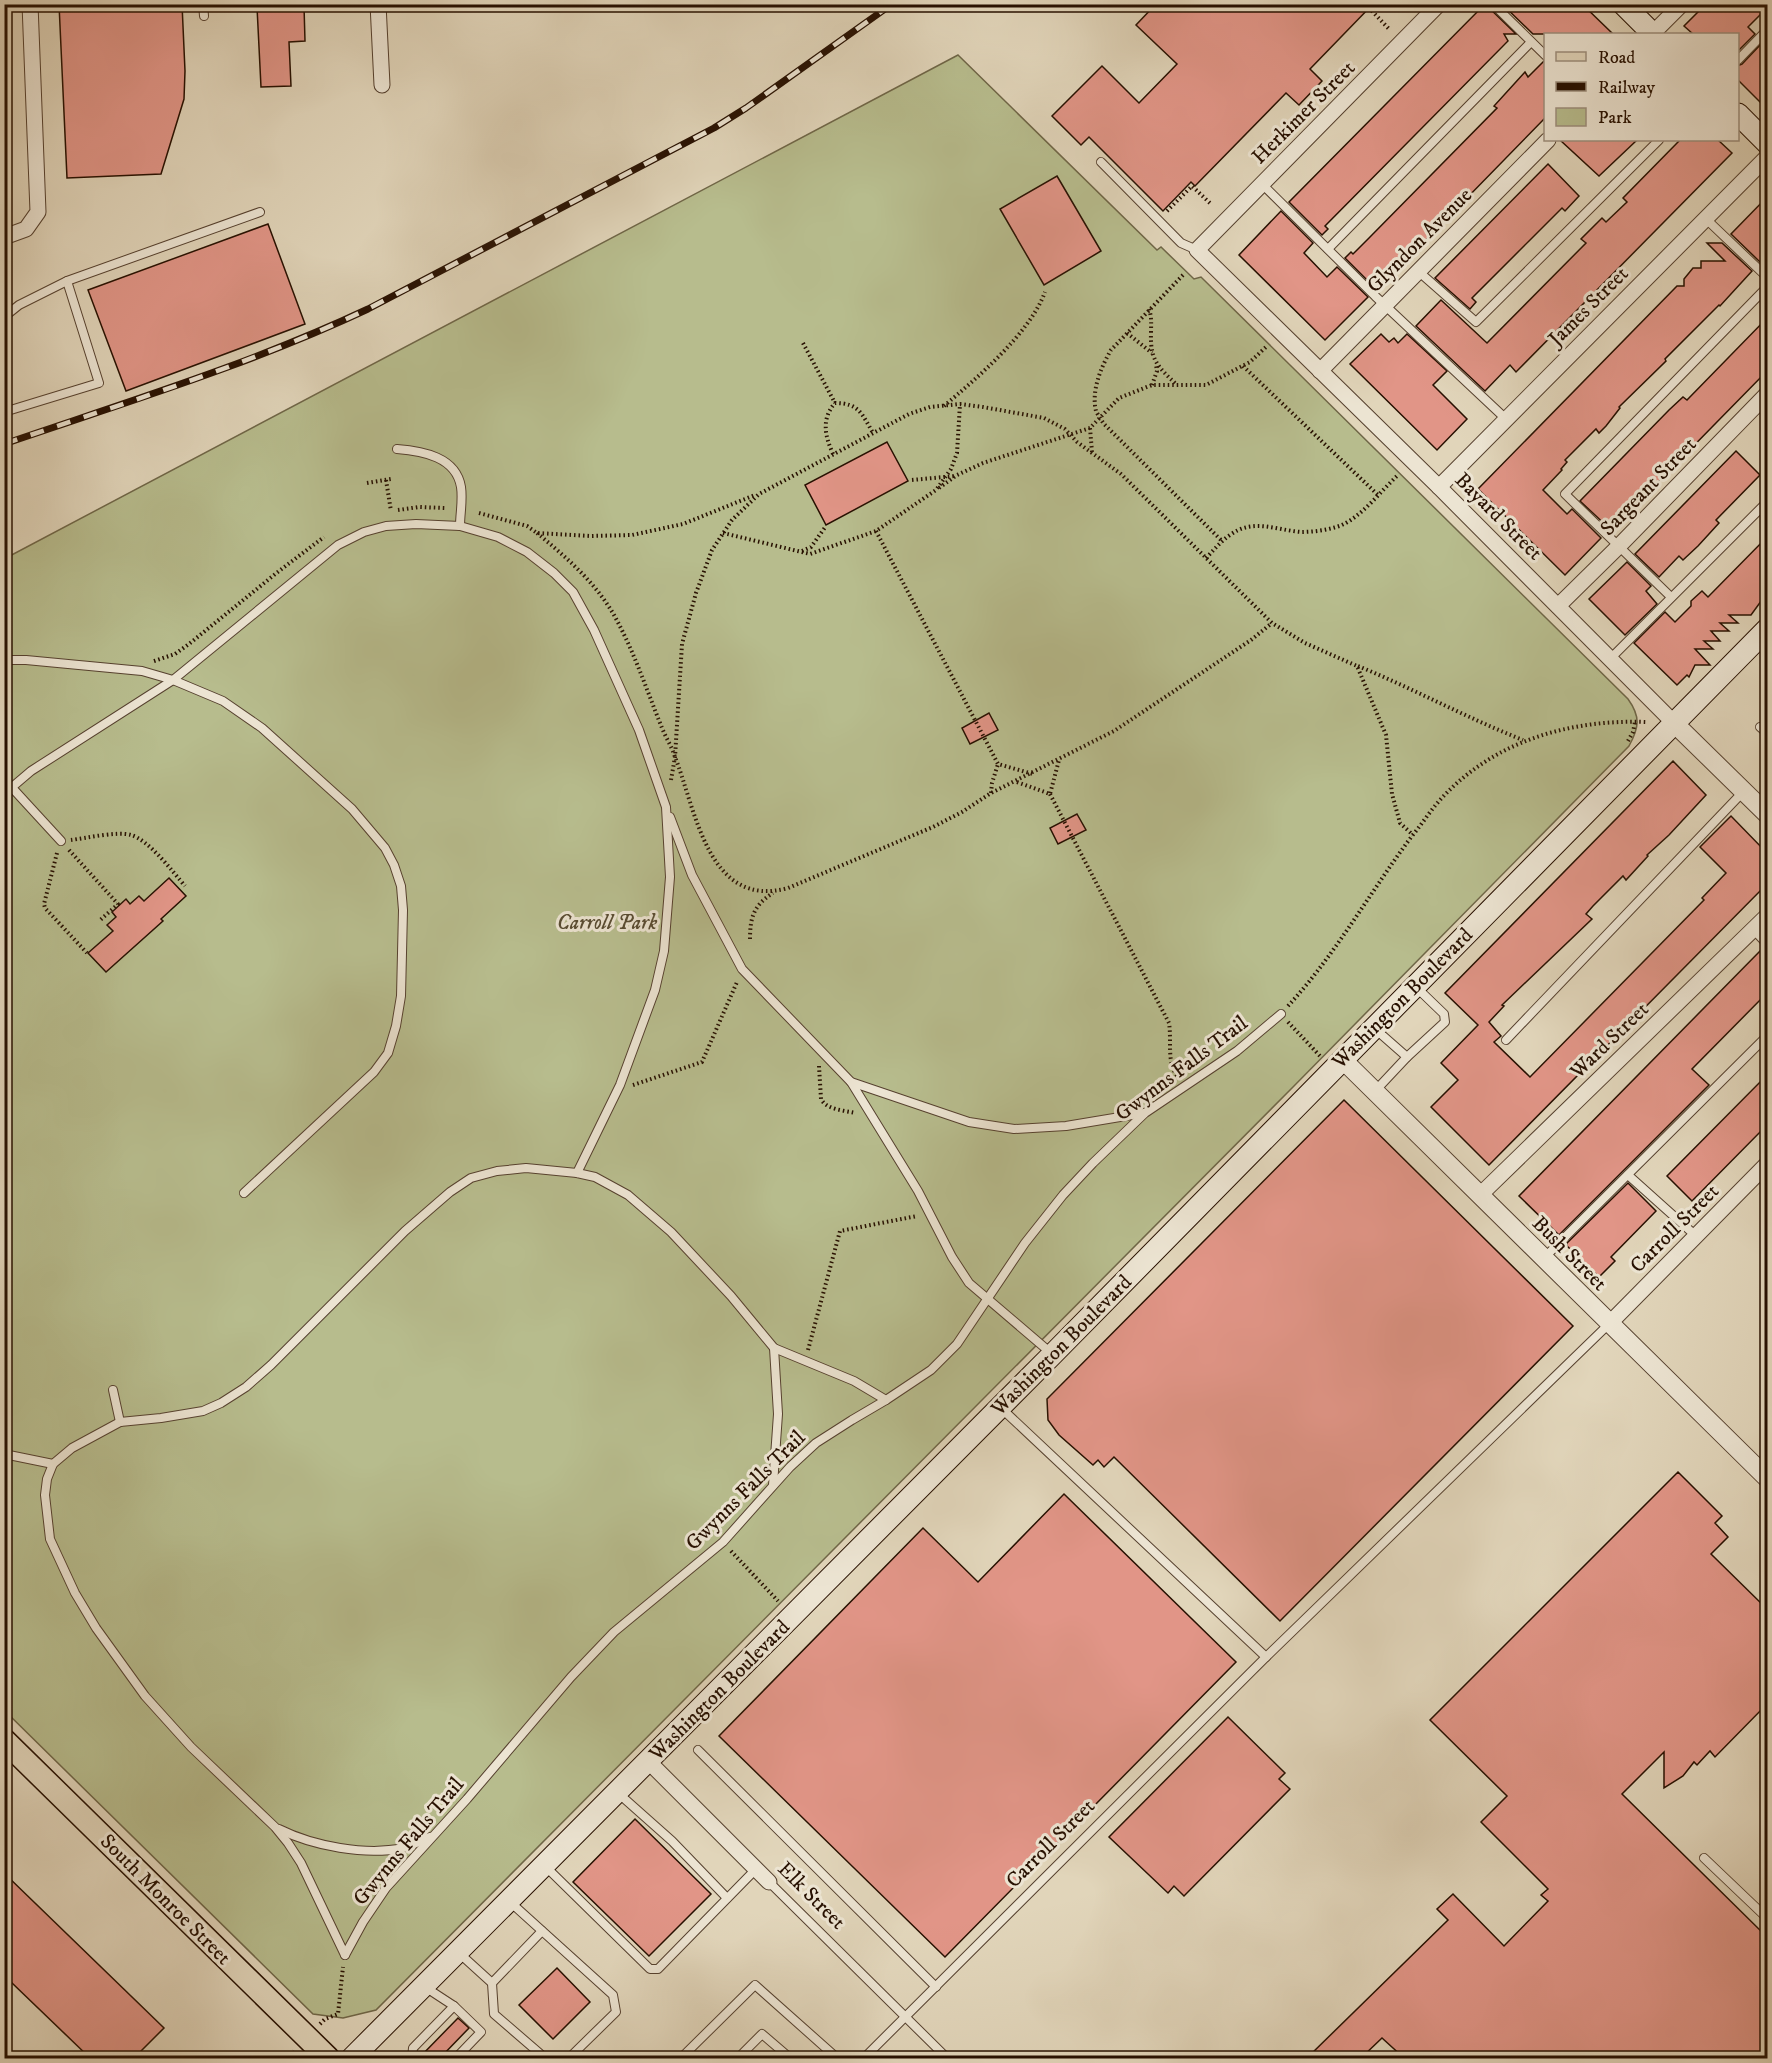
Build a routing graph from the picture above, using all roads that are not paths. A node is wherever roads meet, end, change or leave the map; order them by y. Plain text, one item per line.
1 (203, 4) edge
2 (378, 4) edge
3 (1439, 4) edge
4 (1493, 4) edge
5 (1623, 4) edge
6 (1682, 4) edge
7 (30, 5) edge
8 (4, 7) edge
9 (204, 16) dead end
10 (1767, 29) edge
11 (1652, 33) edge
12 (1654, 33) edge
13 (1532, 42) junction
14 (1544, 55) edge
15 (1739, 58) edge
16 (382, 85) dead end
17 (1739, 116) edge
18 (1547, 141) edge
19 (1658, 141) edge
20 (1767, 144) edge
21 (1767, 156) edge
22 (1101, 162) dead end
23 (1262, 184) junction
24 (260, 212) dead end
25 (1705, 218) junction
26 (4, 237) edge
27 (1197, 249) junction
28 (1328, 249) junction
29 (1418, 271) junction
30 (1767, 278) edge
31 (67, 281) junction
32 (1767, 286) edge
33 (1385, 305) junction
34 (4, 317) edge
35 (1320, 371) junction
36 (1767, 393) edge
37 (4, 411) edge
38 (1506, 419) junction
39 (397, 449) dead end
40 (1439, 487) junction
41 (1767, 501) edge
42 (460, 526) junction
43 (1618, 547) junction
44 (1671, 597) junction
45 (1558, 606) junction
46 (1767, 628) edge
47 (1610, 659) junction
48 (4, 660) edge
49 (173, 680) junction
50 (1674, 723) junction
51 (1760, 727) dead end
52 (1767, 734) edge
53 (4, 780) edge
54 (12, 788) junction
55 (1744, 791) junction
56 (4, 794) edge
57 (666, 807) junction
58 (1767, 815) edge
59 (61, 841) road end
60 (1767, 915) edge
61 (1753, 929) junction
62 (1767, 945) edge
63 (1414, 986) junction
64 (1281, 1014) road end
65 (1373, 1027) junction
66 (1767, 1035) edge
67 (1506, 1041) dead end
68 (1407, 1057) junction
69 (1342, 1059) junction
70 (851, 1082) junction
71 (1375, 1092) junction
72 (1145, 1113) junction
73 (1767, 1163) edge
74 (577, 1173) junction
75 (1628, 1174) junction
76 (244, 1193) dead end
77 (1480, 1195) junction
78 (1696, 1236) junction
79 (1544, 1258) junction
80 (988, 1300) junction
81 (1610, 1323) junction
82 (774, 1348) junction
83 (1053, 1354) junction
84 (113, 1390) dead end
85 (886, 1401) junction
86 (1000, 1407) junction
87 (120, 1422) junction
88 (4, 1454) edge
89 (53, 1464) junction
90 (1767, 1479) edge
91 (773, 1485) junction
92 (1266, 1657) junction
93 (4, 1740) edge
94 (698, 1750) dead end
95 (648, 1761) junction
96 (617, 1792) junction
97 (275, 1827) junction
98 (433, 1836) junction
99 (1704, 1858) dead end
100 (544, 1865) junction
101 (756, 1869) junction
102 (769, 1882) joint
103 (727, 1898) junction
104 (509, 1901) junction
105 (1767, 1919) edge
106 (542, 1931) junction
107 (457, 1952) junction
108 (492, 1983) junction
109 (424, 1986) junction
110 (936, 1987) junction
111 (454, 2006) junction
112 (905, 2018) junction
113 (328, 2058) edge
114 (352, 2058) edge
115 (412, 2058) edge
116 (456, 2058) edge
117 (545, 2058) edge
118 (569, 2058) edge
119 (681, 2058) edge
120 (738, 2058) edge
121 (790, 2058) edge
122 (837, 2058) edge
123 (864, 2058) edge
124 (947, 2058) edge

1 - 9 lane
2 - 16 street
3 - 23 street, Herkimer Street
4 - 13 lane
5 - 11 main road
6 - 12 street
7 - 8 lane
7 - 26 street
10 - 15 lane
13 - 14 lane
13 - 28 lane
17 - 20 main road
18 - 29 street, Glyndon Avenue
19 - 29 lane
21 - 25 street, James Street
22 - 27 lane
23 - 27 street, Herkimer Street
23 - 28 lane
24 - 31 lane
25 - 30 lane
25 - 38 street, James Street
27 - 35 street, Bayard Street
28 - 33 lane
29 - 33 street, Glyndon Avenue
31 - 34 lane
31 - 37 lane
32 - 43 lane
33 - 35 street, Glyndon Avenue
33 - 38 lane
35 - 40 street, Bayard Street
36 - 43 street, Sargeant Street
38 - 40 street, James Street
39 - 42 lane
40 - 45 street, Bayard Street
41 - 44 lane
42 - 49 lane
42 - 57 lane
43 - 44 lane
43 - 45 street, Sargeant Street
44 - 47 lane
45 - 47 street, Bayard Street
46 - 50 main road, Washington Boulevard
47 - 50 street, Bayard Street
48 - 49 lane
49 - 54 lane
49 - 76 lane
50 - 55 street, Bayard Street
50 - 63 main road, Washington Boulevard
51 - 52 lane
53 - 54 lane
54 - 56 lane
54 - 59 lane
55 - 58 street, Bayard Street
55 - 67 lane
57 - 70 lane
57 - 74 lane
60 - 61 street, Ward Street
61 - 62 lane
61 - 77 street, Ward Street
63 - 65 main road, Washington Boulevard
63 - 68 lane
64 - 72 lane, Gwynns Falls Trail
65 - 68 lane
65 - 69 main road, Washington Boulevard
66 - 75 lane
68 - 71 lane
69 - 71 street, Bush Street
69 - 83 main road, Washington Boulevard
70 - 72 lane
70 - 80 lane
71 - 77 street, Bush Street
72 - 80 lane, Gwynns Falls Trail
73 - 78 street, Carroll Street
74 - 82 lane
74 - 87 lane
75 - 78 lane
75 - 79 lane
77 - 79 street, Bush Street
78 - 81 street, Carroll Street
79 - 81 street, Bush Street
80 - 83 lane
80 - 85 lane, Gwynns Falls Trail
81 - 90 street, Bush Street
81 - 92 lane, Carroll Street
82 - 85 lane
82 - 91 lane
83 - 86 main road, Washington Boulevard
84 - 87 lane
85 - 91 lane, Gwynns Falls Trail
86 - 92 lane
86 - 95 main road, Washington Boulevard
87 - 89 lane
88 - 89 lane
89 - 97 lane
91 - 98 lane, Gwynns Falls Trail
92 - 110 lane, Carroll Street
93 - 113 main road, South Monroe Street
94 - 110 lane
95 - 96 main road, Washington Boulevard
95 - 101 street, Elk Street
96 - 100 main road, Washington Boulevard
96 - 103 lane
97 - 98 lane
97 - 98 lane, Gwynns Falls Trail
99 - 105 lane
100 - 103 lane
100 - 104 main road, Washington Boulevard
101 - 102 street, Elk Street
101 - 103 lane
102 - 112 lane, Elk Street
104 - 106 lane
104 - 107 main road, Washington Boulevard
106 - 108 lane
106 - 118 lane
107 - 108 lane
107 - 109 main road, Washington Boulevard
108 - 117 lane
109 - 111 lane
109 - 114 main road, Washington Boulevard
110 - 112 lane, Carroll Street
111 - 115 lane
111 - 116 lane
112 - 123 lane, Carroll Street
112 - 124 lane, Elk Street
119 - 122 lane
120 - 121 lane

